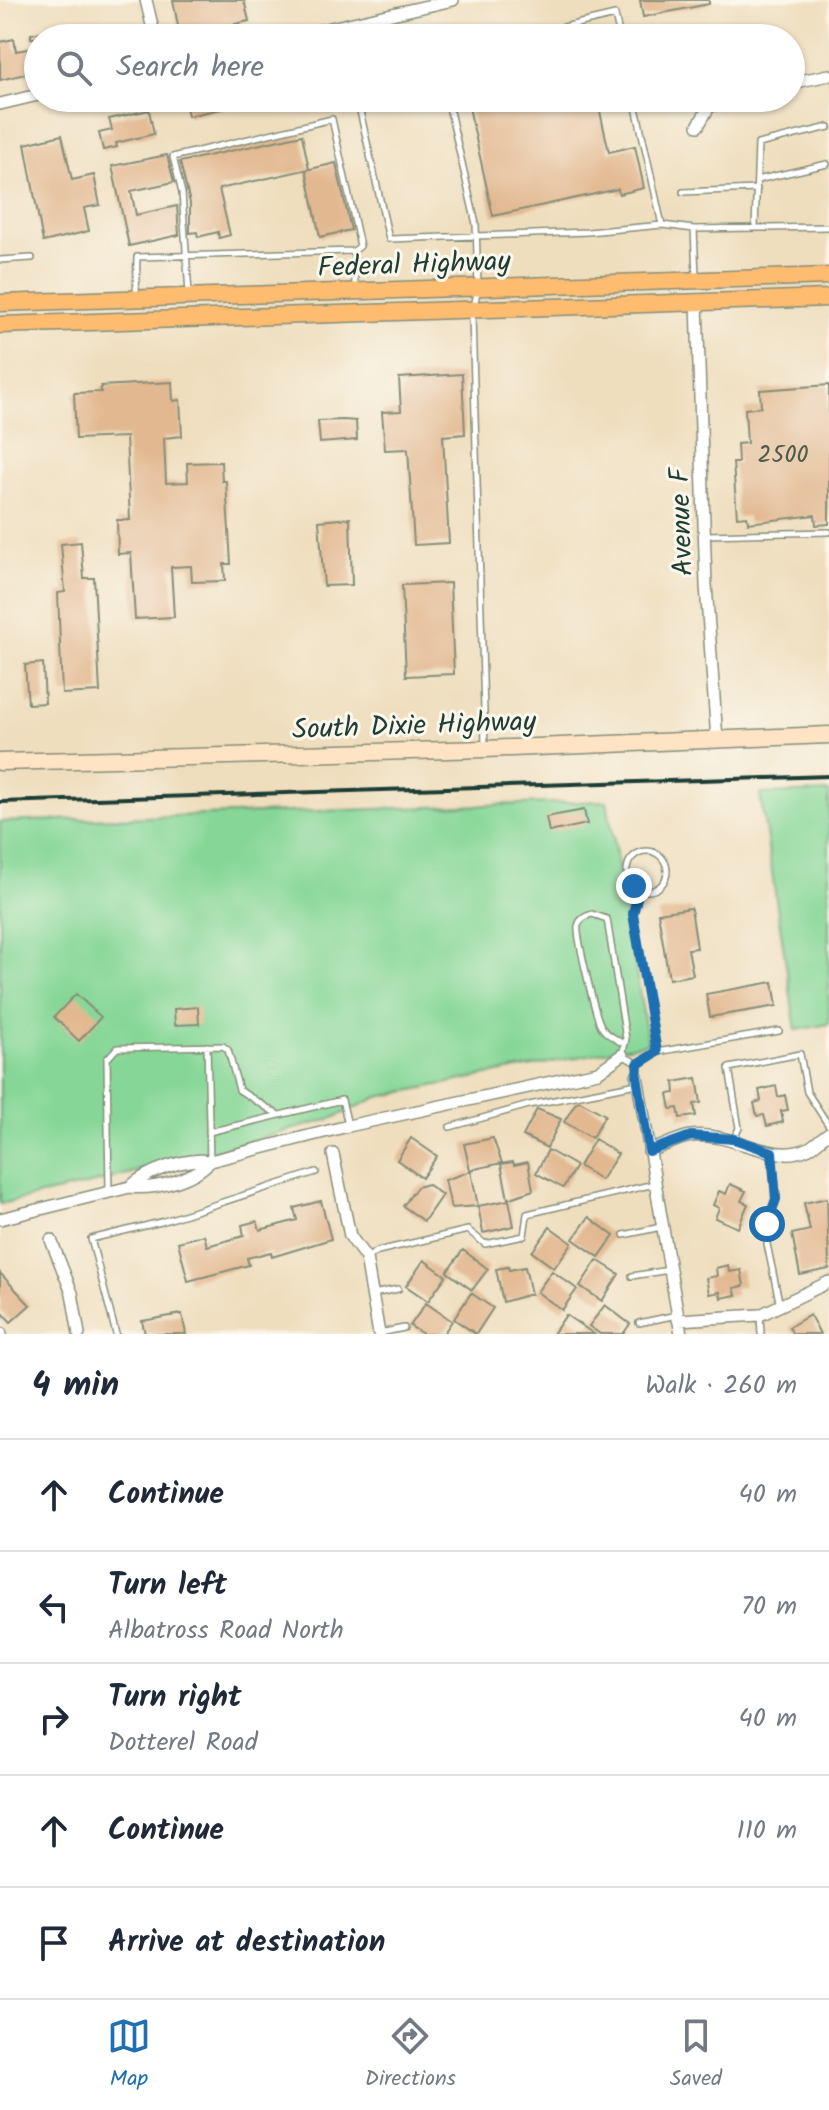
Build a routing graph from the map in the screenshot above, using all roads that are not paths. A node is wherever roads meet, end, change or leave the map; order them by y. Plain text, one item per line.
1 (146, 0) edge
2 (453, 0) edge
3 (152, 24) edge
4 (348, 24) edge
5 (577, 24) edge
6 (617, 24) edge
7 (829, 75) edge
8 (805, 80) edge
9 (24, 98) edge
10 (0, 104) edge
11 (360, 112) edge
12 (450, 112) edge
13 (637, 112) edge
14 (706, 112) edge
15 (698, 126) dead end
16 (829, 127) edge
17 (827, 164) edge
18 (757, 180) junction
19 (757, 189) junction
20 (683, 192) dead end
21 (662, 225) junction
22 (829, 227) edge
23 (755, 228) junction
24 (694, 229) junction
25 (476, 235) junction
26 (354, 251) junction
27 (185, 255) junction
28 (32, 258) dead end
29 (0, 260) edge
30 (829, 276) edge
31 (696, 281) junction
32 (478, 287) junction
33 (355, 291) junction
34 (190, 296) junction
35 (136, 298) junction
36 (829, 298) edge
37 (697, 302) junction
38 (0, 303) edge
39 (472, 309) junction
40 (204, 318) junction
41 (0, 325) edge
42 (829, 532) edge
43 (704, 535) junction
44 (829, 735) edge
45 (717, 740) junction
46 (485, 749) junction
47 (0, 762) edge
48 (639, 890) junction
49 (779, 1031) dead end
50 (207, 1046) junction
51 (623, 1049) junction
52 (657, 1052) junction
53 (638, 1075) junction
54 (277, 1114) junction
55 (348, 1126) junction
56 (829, 1126) edge
57 (450, 1127) dead end
58 (209, 1132) junction
59 (829, 1133) edge
60 (734, 1139) junction
61 (649, 1151) junction
62 (772, 1152) junction
63 (333, 1154) dead end
64 (210, 1161) junction
65 (316, 1172) dead end
66 (655, 1184) junction
67 (109, 1193) junction
68 (0, 1219) edge
69 (767, 1224) dead end
70 (662, 1227) junction
71 (624, 1235) dead end
72 (51, 1240) dead end
73 (767, 1244) dead end
74 (366, 1258) junction
75 (670, 1270) junction
76 (632, 1276) dead end
77 (829, 1282) edge
78 (398, 1289) dead end
79 (372, 1295) junction
80 (780, 1306) junction
81 (760, 1315) junction
82 (678, 1317) junction
83 (639, 1323) dead end
84 (404, 1328) dead end
85 (79, 1334) edge
86 (116, 1334) edge
87 (379, 1334) edge
88 (681, 1334) edge
89 (761, 1334) edge

1 - 3 street
2 - 4 street
5 - 6 lane
7 - 8 street
9 - 10 street
11 - 25 lane
12 - 25 lane
13 - 21 lane
14 - 15 street
16 - 18 lane
17 - 18 lane
18 - 19 lane
19 - 20 lane
19 - 23 lane
21 - 24 lane
21 - 25 lane
22 - 23 lane
23 - 24 lane
24 - 31 lane
25 - 32 lane
26 - 27 lane
26 - 27 lane
26 - 33 lane
27 - 34 lane
27 - 35 lane
28 - 29 lane
30 - 31 main road, Federal Highway
31 - 32 main road, Federal Highway
32 - 33 main road, Federal Highway
32 - 39 lane
33 - 34 main road, Federal Highway
34 - 35 main road, Federal Highway
34 - 40 lane
35 - 38 main road, Federal Highway
36 - 37 main road, Federal Highway
37 - 39 main road, Federal Highway
37 - 43 street, Avenue F
39 - 40 main road, Federal Highway
39 - 46 lane
40 - 41 main road, Federal Highway
42 - 43 lane
43 - 45 street, Avenue F
44 - 45 street, South Dixie Highway
45 - 46 street, South Dixie Highway
46 - 47 street, South Dixie Highway
48 - 48 lane
48 - 52 lane
49 - 52 lane
50 - 54 lane
50 - 58 lane
50 - 67 lane
51 - 51 lane
51 - 53 lane
51 - 55 street
52 - 53 lane
53 - 57 lane
53 - 61 street
54 - 55 lane
54 - 58 lane
55 - 64 street
56 - 60 lane
58 - 64 lane
59 - 62 street
60 - 61 street
60 - 62 street
61 - 66 street
62 - 69 lane
63 - 74 street
64 - 67 street
65 - 86 lane
66 - 70 street
66 - 74 lane
67 - 68 street
70 - 71 lane
70 - 75 street
72 - 85 street
73 - 80 lane
74 - 79 street
75 - 76 lane
75 - 82 street
77 - 80 street
78 - 79 lane
79 - 87 street
80 - 81 street
81 - 82 street
81 - 89 lane
82 - 83 lane
82 - 88 street
84 - 87 lane

